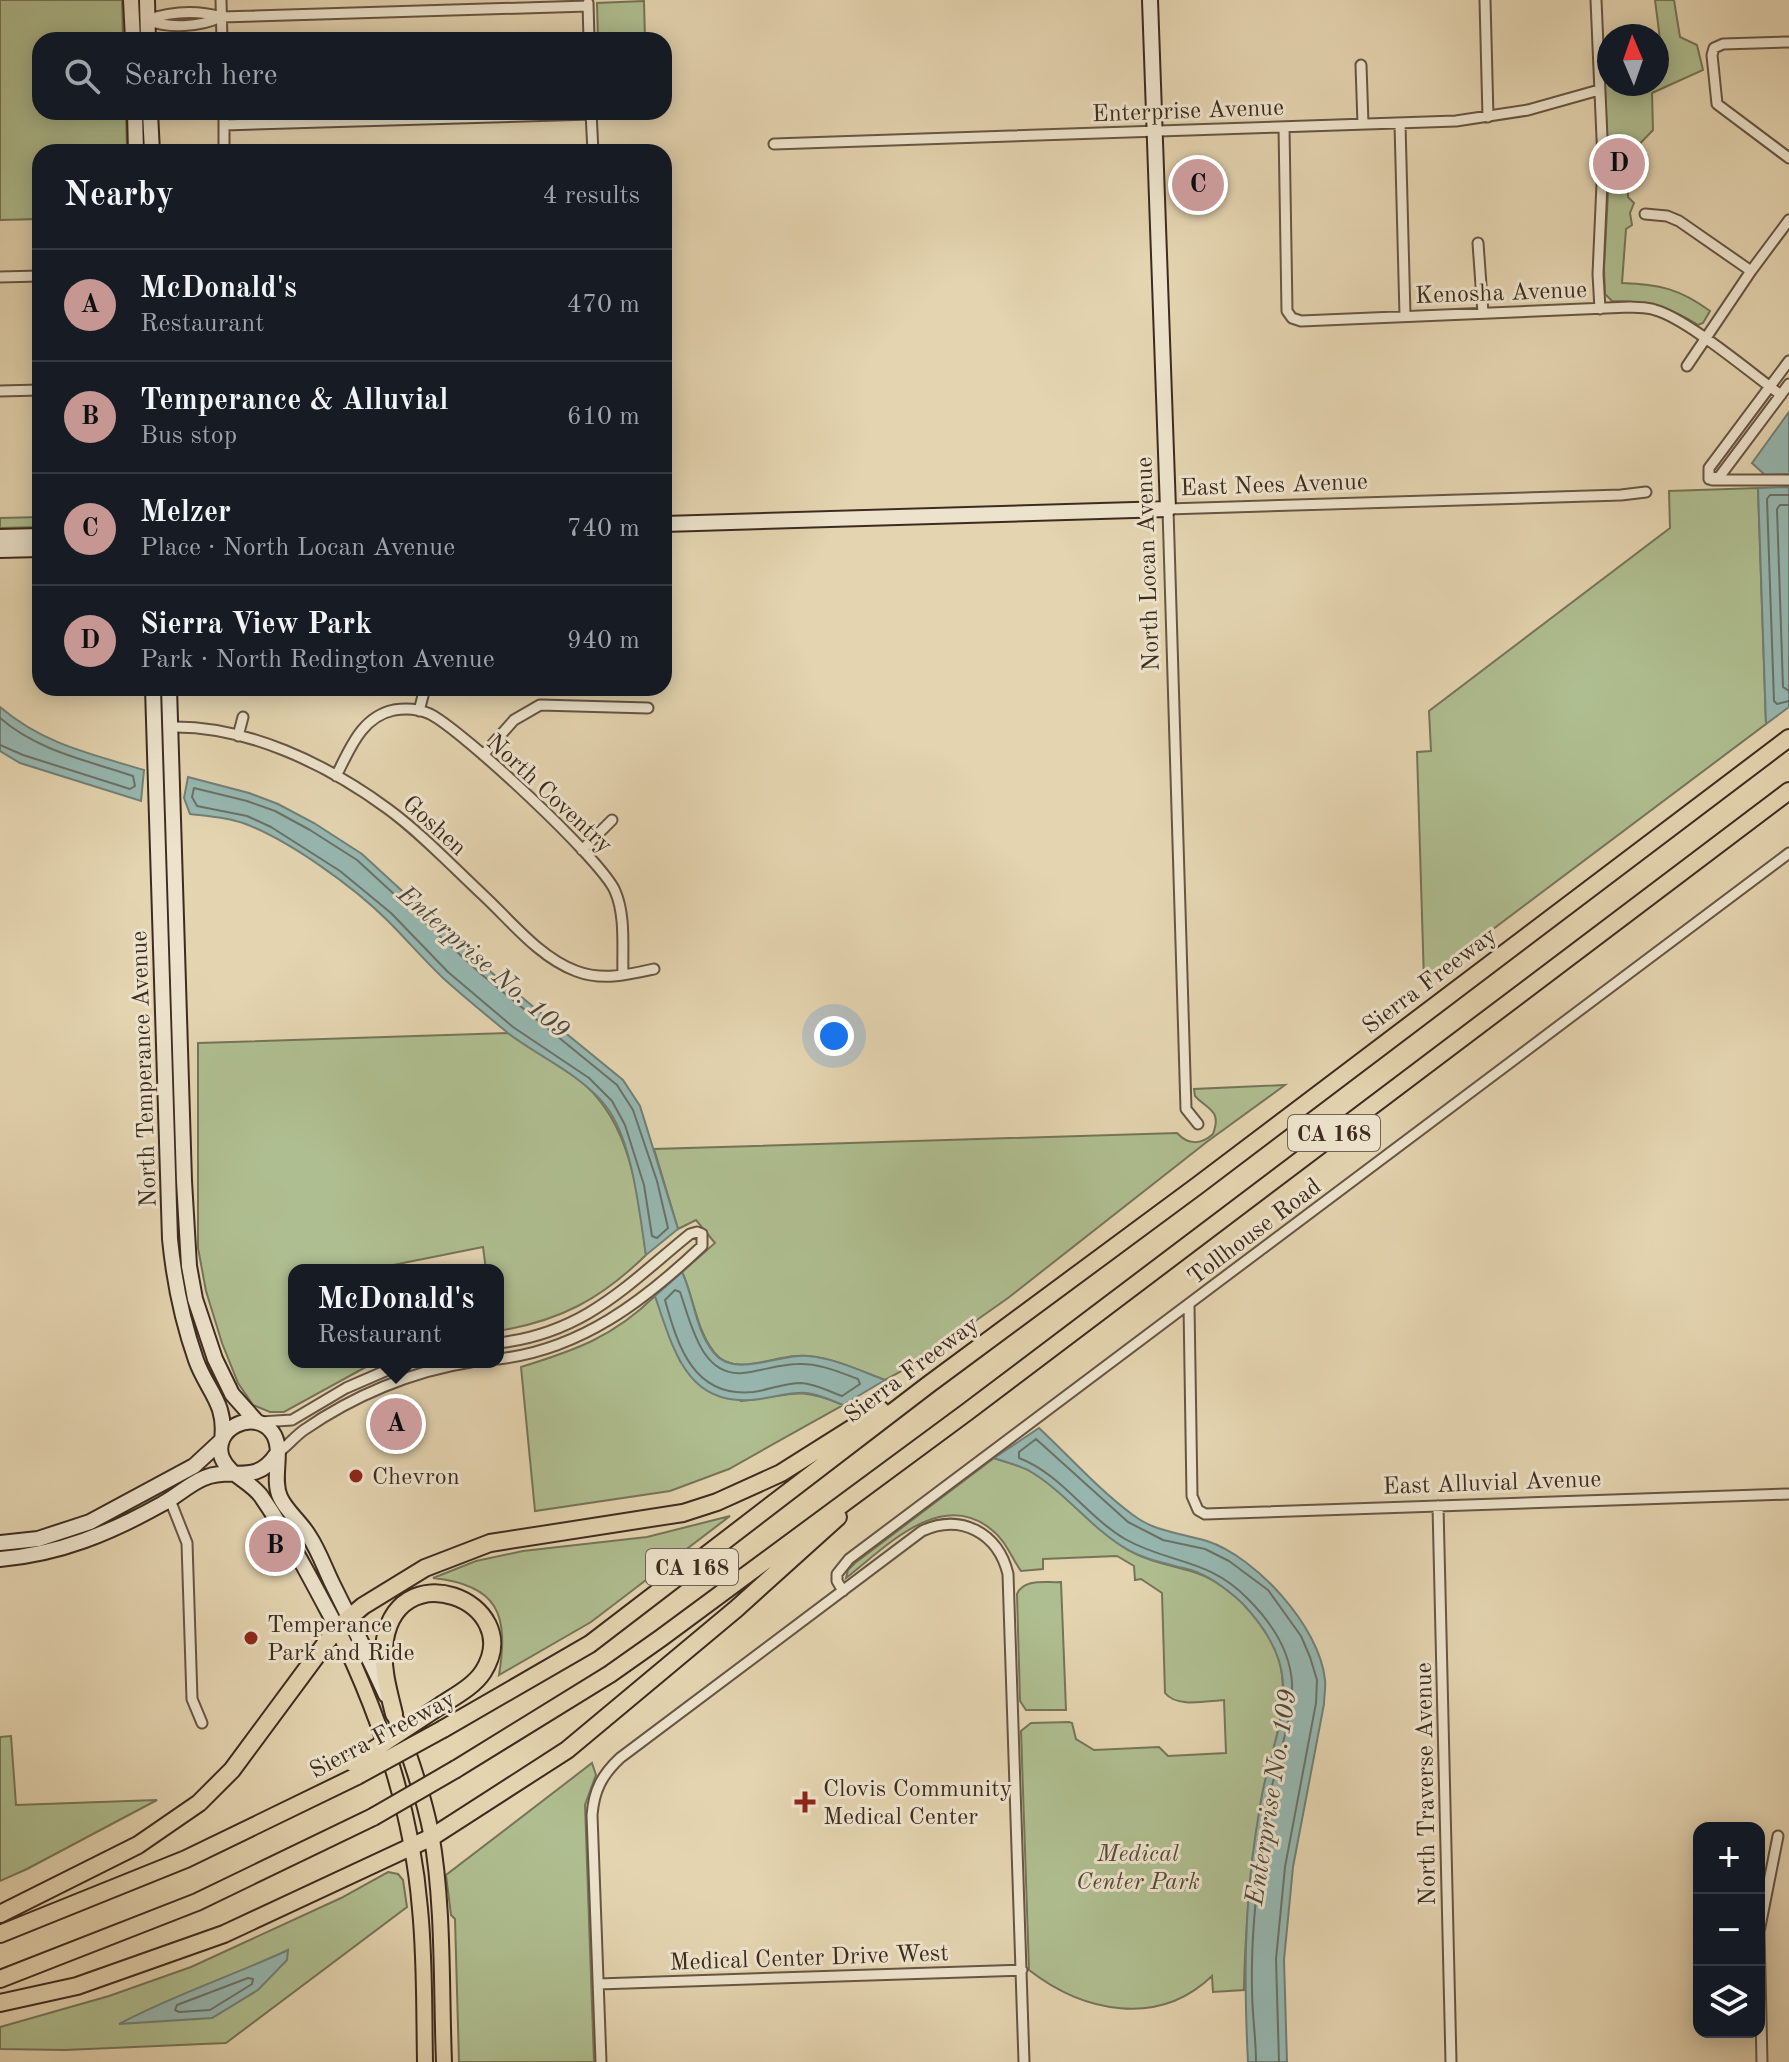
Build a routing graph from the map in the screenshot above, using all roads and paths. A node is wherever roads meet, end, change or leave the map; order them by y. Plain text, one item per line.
1 (131, 0) edge
2 (147, 0) edge
3 (221, 0) edge
4 (1150, 0) edge
5 (1485, 0) edge
6 (1596, 0) edge
7 (588, 3) edge
8 (221, 17) junction
9 (140, 20) junction
10 (1597, 30) edge
11 (136, 32) edge
12 (145, 32) edge
13 (222, 32) edge
14 (589, 32) edge
15 (1789, 42) edge
16 (1361, 65) dead end
17 (1597, 91) edge
18 (1599, 96) edge
19 (1488, 117) junction
20 (135, 120) edge
21 (150, 120) edge
22 (224, 120) edge
23 (377, 120) edge
24 (591, 120) edge
25 (1363, 124) junction
26 (1400, 124) junction
27 (224, 125) junction
28 (1284, 127) junction
29 (1154, 131) junction
30 (136, 144) edge
31 (152, 144) edge
32 (224, 144) edge
33 (593, 144) edge
34 (774, 144) dead end
35 (1789, 158) edge
36 (1645, 214) dead end
37 (1789, 220) edge
38 (1478, 243) dead end
39 (1751, 271) junction
40 (32, 276) edge
41 (0, 277) edge
42 (1600, 309) junction
43 (1483, 313) junction
44 (1405, 316) junction
45 (1704, 339) junction
46 (1789, 361) edge
47 (1687, 366) dead end
48 (1789, 384) edge
49 (1770, 388) junction
50 (32, 390) edge
51 (0, 391) edge
52 (1781, 395) junction
53 (1709, 479) junction
54 (1789, 480) edge
55 (1646, 492) dead end
56 (1168, 509) junction
57 (672, 524) edge
58 (32, 536) edge
59 (0, 537) edge
60 (32, 549) edge
61 (0, 550) edge
62 (153, 696) edge
63 (169, 696) edge
64 (423, 696) edge
65 (648, 708) dead end
66 (419, 711) junction
67 (243, 717) dead end
68 (170, 727) junction
69 (238, 736) junction
70 (1789, 738) edge
71 (483, 755) junction
72 (336, 776) junction
73 (1789, 791) edge
74 (612, 820) dead end
75 (582, 850) junction
76 (1789, 853) edge
77 (654, 969) dead end
78 (623, 975) junction
79 (1198, 1124) dead end
80 (167, 1155) junction
81 (188, 1258) junction
82 (1189, 1305) junction
83 (504, 1342) edge
84 (504, 1358) edge
85 (392, 1368) edge
86 (447, 1368) edge
87 (928, 1385) junction
88 (257, 1422) junction
89 (222, 1440) junction
90 (276, 1454) junction
91 (235, 1474) junction
92 (879, 1476) junction
93 (1789, 1494) edge
94 (170, 1500) junction
95 (1438, 1506) junction
96 (0, 1543) edge
97 (0, 1559) edge
98 (843, 1591) junction
99 (343, 1622) junction
100 (394, 1714) junction
101 (202, 1723) dead end
102 (355, 1770) junction
103 (1778, 1836) dead end
104 (432, 1837) junction
105 (411, 1847) junction
106 (0, 1914) edge
107 (0, 1934) edge
108 (1022, 1970) junction
109 (0, 1979) edge
110 (598, 1984) junction
111 (0, 2003) edge
112 (425, 2062) edge
113 (444, 2062) edge
114 (601, 2062) edge
115 (1024, 2062) edge
116 (1451, 2062) edge
117 (1762, 2062) edge

1 - 9 main road
2 - 9 main road
3 - 8 street
4 - 29 main road, North Locan Avenue
5 - 19 street
6 - 10 street
7 - 8 street
7 - 14 street
8 - 9 street
8 - 13 street
9 - 11 main road
9 - 12 main road
15 - 35 street
16 - 25 street
17 - 19 street, Enterprise Avenue
18 - 42 street
19 - 26 street, Enterprise Avenue
20 - 30 main road
21 - 31 main road
22 - 27 street
23 - 27 street
24 - 33 street
25 - 26 street, Enterprise Avenue
25 - 28 street, Enterprise Avenue
26 - 44 street
27 - 32 street
28 - 29 street, Enterprise Avenue
28 - 44 street, Kenosha Avenue
29 - 34 street, Enterprise Avenue
29 - 56 main road, North Locan Avenue
36 - 39 street
37 - 39 street
38 - 43 street
39 - 45 street
40 - 41 street
42 - 43 street, Kenosha Avenue
42 - 45 street, Kenosha Avenue
43 - 44 street, Kenosha Avenue
45 - 47 street
45 - 49 street, Kenosha Avenue
46 - 49 street
48 - 52 street
49 - 52 street, Kenosha Avenue
49 - 53 street
50 - 51 street
52 - 53 street
53 - 54 street
55 - 56 street, East Nees Avenue
56 - 57 main road, East Nees Avenue
56 - 79 street, North Locan Avenue
58 - 59 main road
60 - 61 main road
62 - 80 main road, North Temperance Avenue
63 - 68 main road, North Temperance Avenue
64 - 66 street
65 - 71 street
66 - 71 street, North Coventry
66 - 72 street
67 - 69 street
68 - 69 street, Goshen
68 - 81 main road, North Temperance Avenue
69 - 72 street, Goshen
70 - 87 highway, Sierra Freeway / CA 168
71 - 75 street, North Coventry
72 - 78 street, Goshen
73 - 92 highway, CA 168
74 - 75 street
75 - 78 street, North Coventry
76 - 82 street, Tollhouse Road
77 - 78 street, Goshen
80 - 81 main road
80 - 89 main road, North Temperance Avenue
81 - 88 main road, North Temperance Avenue
82 - 95 street, East Alluvial Avenue
82 - 98 street, Tollhouse Road
83 - 84 street
85 - 88 street
86 - 90 street
87 - 99 highway
87 - 102 highway, Sierra Freeway / CA 168, bridge
88 - 89 main road
88 - 90 main road
89 - 91 main road
89 - 96 main road
90 - 91 main road
90 - 99 main road
91 - 94 main road
91 - 99 main road
92 - 104 highway
92 - 109 highway, CA 168, bridge
93 - 95 street, East Alluvial Avenue
94 - 97 main road
94 - 101 street
95 - 116 street, North Traverse Avenue
98 - 108 street
98 - 110 street
99 - 100 main road
99 - 105 main road
99 - 106 highway
100 - 102 highway, bridge
100 - 104 main road
102 - 107 highway
103 - 117 street
104 - 105 highway
104 - 113 main road
105 - 111 highway
105 - 112 main road
108 - 110 street, Medical Center Drive West
108 - 115 street
110 - 114 street

